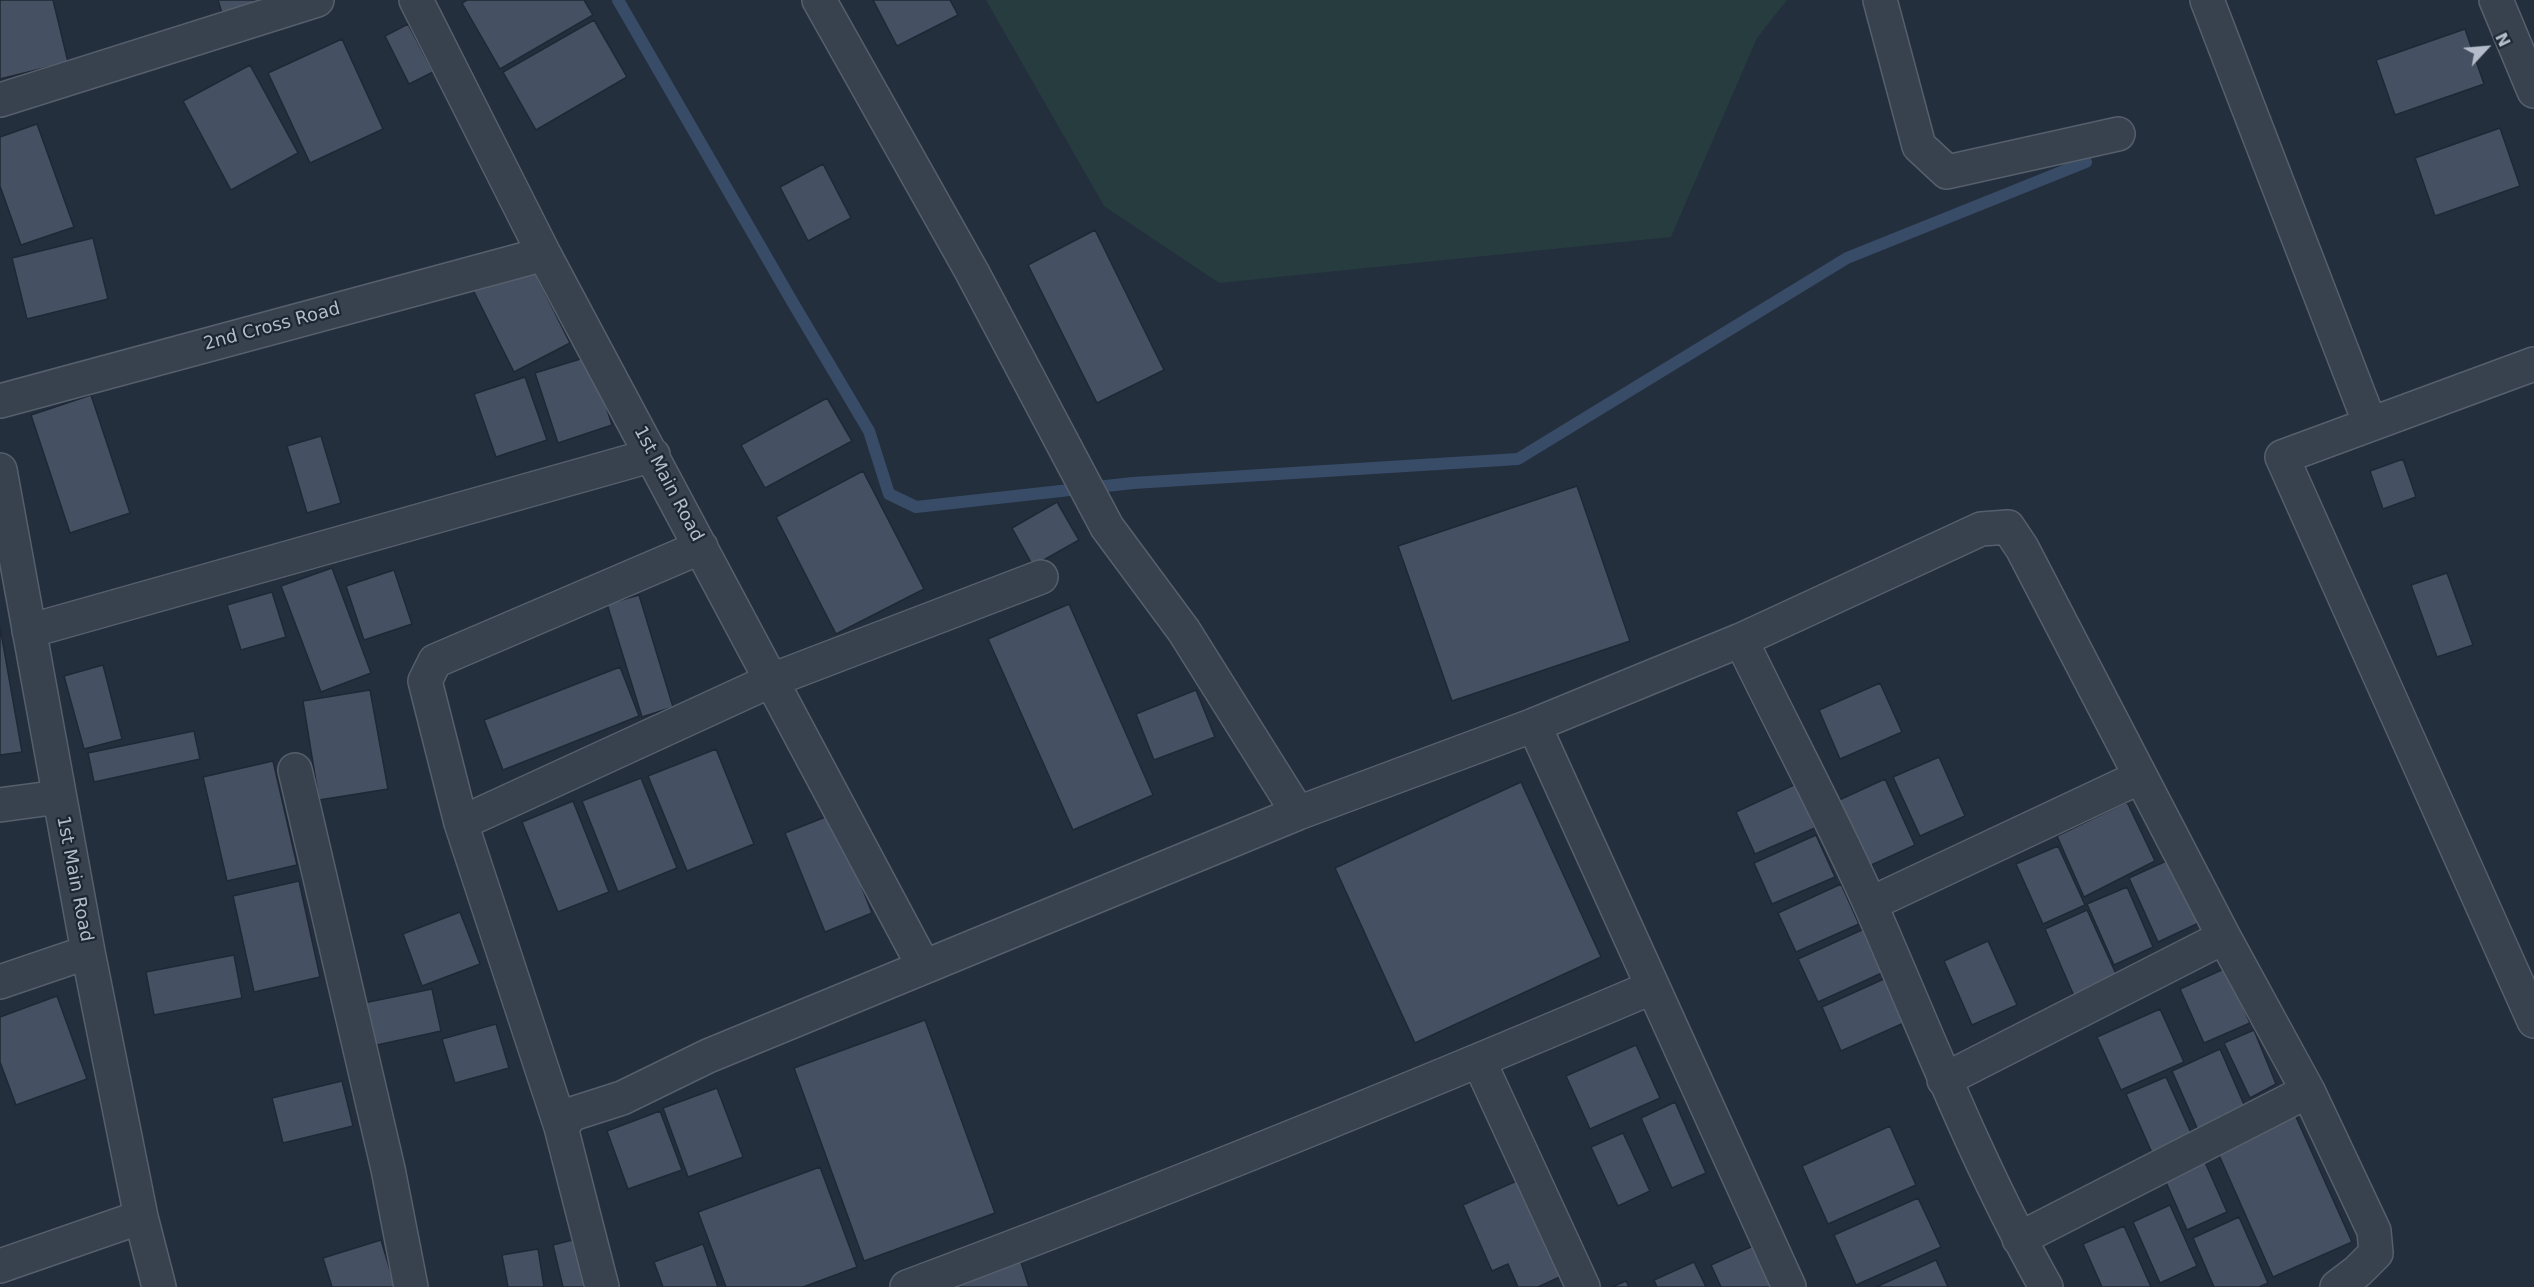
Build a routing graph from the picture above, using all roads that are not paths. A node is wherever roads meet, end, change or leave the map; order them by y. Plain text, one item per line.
1 (317, 0) edge
2 (416, 0) edge
3 (819, 0) edge
4 (1880, 0) edge
5 (2207, 0) edge
6 (2496, 0) edge
7 (2524, 38) edge
8 (2534, 91) edge
9 (0, 100) edge
10 (2118, 134) dead end
11 (544, 254) junction
12 (2534, 364) edge
13 (0, 401) edge
14 (2370, 424) junction
15 (653, 455) junction
16 (0, 470) edge
17 (6, 542) edge
18 (701, 547) junction
19 (1041, 577) dead end
20 (28, 631) junction
21 (1741, 640) junction
22 (772, 680) junction
23 (1534, 725) junction
24 (294, 770) dead end
25 (2140, 777) junction
26 (59, 797) junction
27 (0, 806) edge
28 (1298, 813) junction
29 (461, 823) junction
30 (1870, 904) junction
31 (2224, 938) junction
32 (88, 952) junction
33 (924, 967) junction
34 (0, 982) edge
35 (1653, 987) junction
36 (2534, 1021) edge
37 (1479, 1061) junction
38 (1944, 1080) junction
39 (2308, 1091) junction
40 (561, 1127) junction
41 (141, 1217) junction
42 (2019, 1239) junction
43 (0, 1266) edge
44 (159, 1287) edge
45 (411, 1287) edge
46 (602, 1287) edge
47 (907, 1287) edge
48 (1583, 1287) edge
49 (1790, 1287) edge
50 (2046, 1287) edge
51 (2337, 1287) edge

1 - 9 street
2 - 11 street, 1st Main Road
3 - 28 street
4 - 10 street
5 - 14 street
6 - 7 street
7 - 8 street
11 - 13 street, 2nd Cross Road
11 - 15 street, 1st Main Road
12 - 14 street
14 - 36 street
15 - 18 street, 1st Main Road
15 - 20 street
16 - 17 street, 1st Main Road
17 - 20 street, 1st Main Road
18 - 22 street, 1st Main Road
18 - 29 street
19 - 22 street
20 - 26 street, 1st Main Road
21 - 23 street
21 - 25 street
21 - 30 street
22 - 29 street
22 - 33 street, 1st Main Road
23 - 28 street
23 - 35 street
24 - 45 street
25 - 30 street
25 - 31 street
26 - 27 street
26 - 32 street, 1st Main Road
28 - 33 street
29 - 40 street
30 - 38 street
31 - 38 street
31 - 39 street
32 - 34 street
32 - 41 street, 1st Main Road
33 - 40 street
35 - 37 street
35 - 49 street
37 - 47 street
37 - 48 street
38 - 42 street
39 - 42 street
39 - 51 street
40 - 46 street
41 - 43 street
41 - 44 street, 1st Main Road
42 - 50 street

